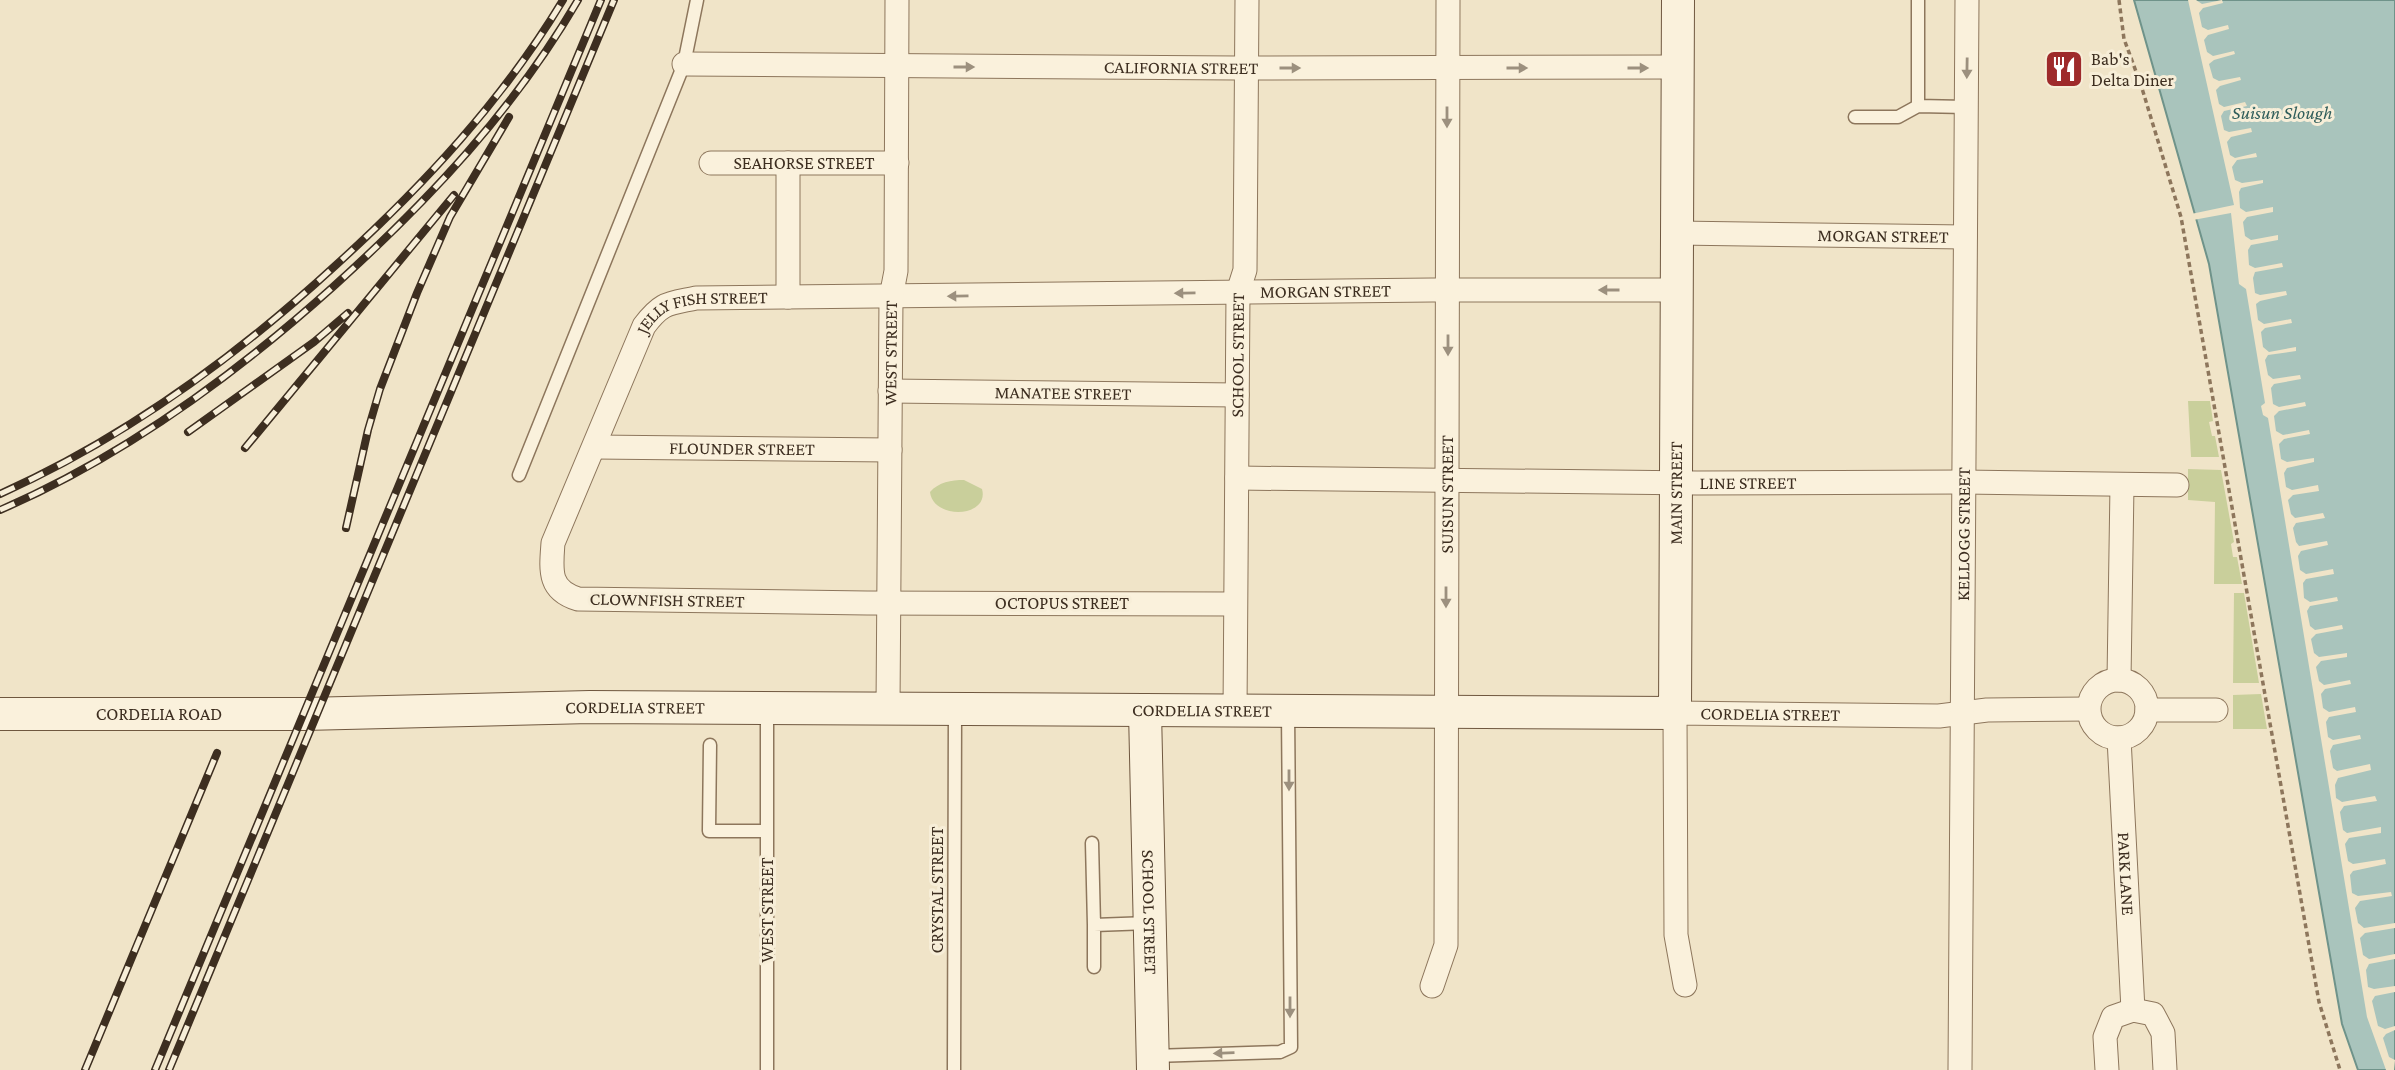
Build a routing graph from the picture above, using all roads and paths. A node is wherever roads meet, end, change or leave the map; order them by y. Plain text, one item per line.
1 (697, 0) edge
2 (897, 0) edge
3 (1247, 0) edge
4 (1448, 0) edge
5 (1678, 0) edge
6 (1918, 0) edge
7 (1967, 0) edge
8 (2119, 0) edge
9 (684, 64) junction
10 (896, 67) junction
11 (1678, 67) junction
12 (1246, 68) junction
13 (1447, 68) junction
14 (1918, 106) junction
15 (1966, 107) junction
16 (1855, 117) dead end
17 (711, 163) dead end
18 (788, 163) junction
19 (897, 163) junction
20 (1677, 233) junction
21 (1965, 237) junction
22 (1448, 290) junction
23 (1677, 290) junction
24 (1238, 292) junction
25 (891, 297) junction
26 (788, 298) junction
27 (890, 391) junction
28 (1237, 395) junction
29 (595, 447) junction
30 (890, 450) junction
31 (519, 475) dead end
32 (1237, 478) junction
33 (1447, 480) junction
34 (1677, 482) junction
35 (1963, 482) junction
36 (2122, 485) junction
37 (2177, 485) dead end
38 (888, 603) junction
39 (1235, 604) junction
40 (2119, 680) junction
41 (888, 707) junction
42 (767, 708) junction
43 (955, 709) junction
44 (2088, 709) junction
45 (2147, 710) junction
46 (2216, 710) dead end
47 (1145, 711) junction
48 (1235, 712) junction
49 (1288, 712) junction
50 (1446, 712) junction
51 (1961, 712) junction
52 (317, 713) joint
53 (1675, 713) junction
54 (0, 714) edge
55 (2119, 738) junction
56 (710, 745) dead end
57 (767, 831) junction
58 (1092, 843) dead end
59 (1150, 923) junction
60 (1094, 925) junction
61 (1094, 967) dead end
62 (1685, 985) dead end
63 (1432, 986) dead end
64 (2133, 1010) junction
65 (1153, 1063) edge
66 (767, 1070) edge
67 (954, 1070) edge
68 (1959, 1070) edge
69 (2106, 1070) edge
70 (2165, 1070) edge
71 (2340, 1070) edge

1 - 9 lane
2 - 10 street, WEST STREET
3 - 12 street, SCHOOL STREET
4 - 13 street, SUISUN STREET
5 - 11 main road, MAIN STREET
6 - 14 lane
7 -> 15 street, KELLOGG STREET
8 - 71 path
9 - 10 street, CALIFORNIA STREET
9 - 31 lane
10 -> 12 street, CALIFORNIA STREET
10 - 19 street, WEST STREET
13 -> 11 street, CALIFORNIA STREET
11 - 20 main road, MAIN STREET
12 -> 13 street, CALIFORNIA STREET
12 - 24 street, SCHOOL STREET
13 -> 22 street, SUISUN STREET
14 - 15 lane
14 - 16 lane
15 - 21 street, KELLOGG STREET
17 - 18 street, SEAHORSE STREET
18 - 19 street, SEAHORSE STREET
18 - 26 street
19 - 25 street, WEST STREET
20 - 21 street, MORGAN STREET
20 - 23 main road, MAIN STREET
21 - 35 street, KELLOGG STREET
23 -> 22 street, MORGAN STREET
22 - 24 street, MORGAN STREET
22 -> 33 street, SUISUN STREET
23 - 34 main road, MAIN STREET
24 -> 25 street, MORGAN STREET
24 - 28 street, SCHOOL STREET
25 - 26 street, JELLY FISH STREET
25 - 27 street, WEST STREET
26 - 29 street, JELLY FISH STREET
27 - 28 street, MANATEE STREET
27 - 30 street, WEST STREET
28 - 32 street, SCHOOL STREET
29 - 30 street, FLOUNDER STREET
29 - 38 street, CLOWNFISH STREET
30 - 38 street, WEST STREET
32 - 33 street, LINE STREET
32 - 39 street, SCHOOL STREET
33 - 34 street, LINE STREET
33 -> 50 street, SUISUN STREET
34 - 35 street, LINE STREET
34 - 53 main road, MAIN STREET
35 - 36 street, LINE STREET
35 - 51 street, KELLOGG STREET
36 - 37 street, LINE STREET
36 - 40 street
38 - 39 street, OCTOPUS STREET
38 - 41 street, WEST STREET
39 - 48 street, SCHOOL STREET
40 - 44 street
40 - 45 street
41 - 42 main road, CORDELIA STREET
41 - 43 main road, CORDELIA STREET
42 - 52 main road, CORDELIA STREET
42 - 57 lane, WEST STREET
43 - 47 main road, CORDELIA STREET
43 - 67 lane, CRYSTAL STREET
44 - 51 street, CORDELIA STREET
44 - 55 street
45 - 46 street
45 - 55 street
47 - 48 main road, CORDELIA STREET
47 - 59 main road, SCHOOL STREET
48 - 49 main road, CORDELIA STREET
49 - 50 main road, CORDELIA STREET
49 -> 65 lane
50 - 53 main road, CORDELIA STREET
50 - 63 street, SUISUN STREET
51 - 53 street, CORDELIA STREET
51 - 68 street, KELLOGG STREET
52 - 54 main road, CORDELIA ROAD
53 - 62 street, MAIN STREET
55 - 64 street, PARK LANE
56 - 57 lane
57 - 66 lane, WEST STREET
58 - 60 lane
59 - 60 lane
59 - 65 main road, SCHOOL STREET
60 - 61 lane
64 - 69 street
64 - 70 street

